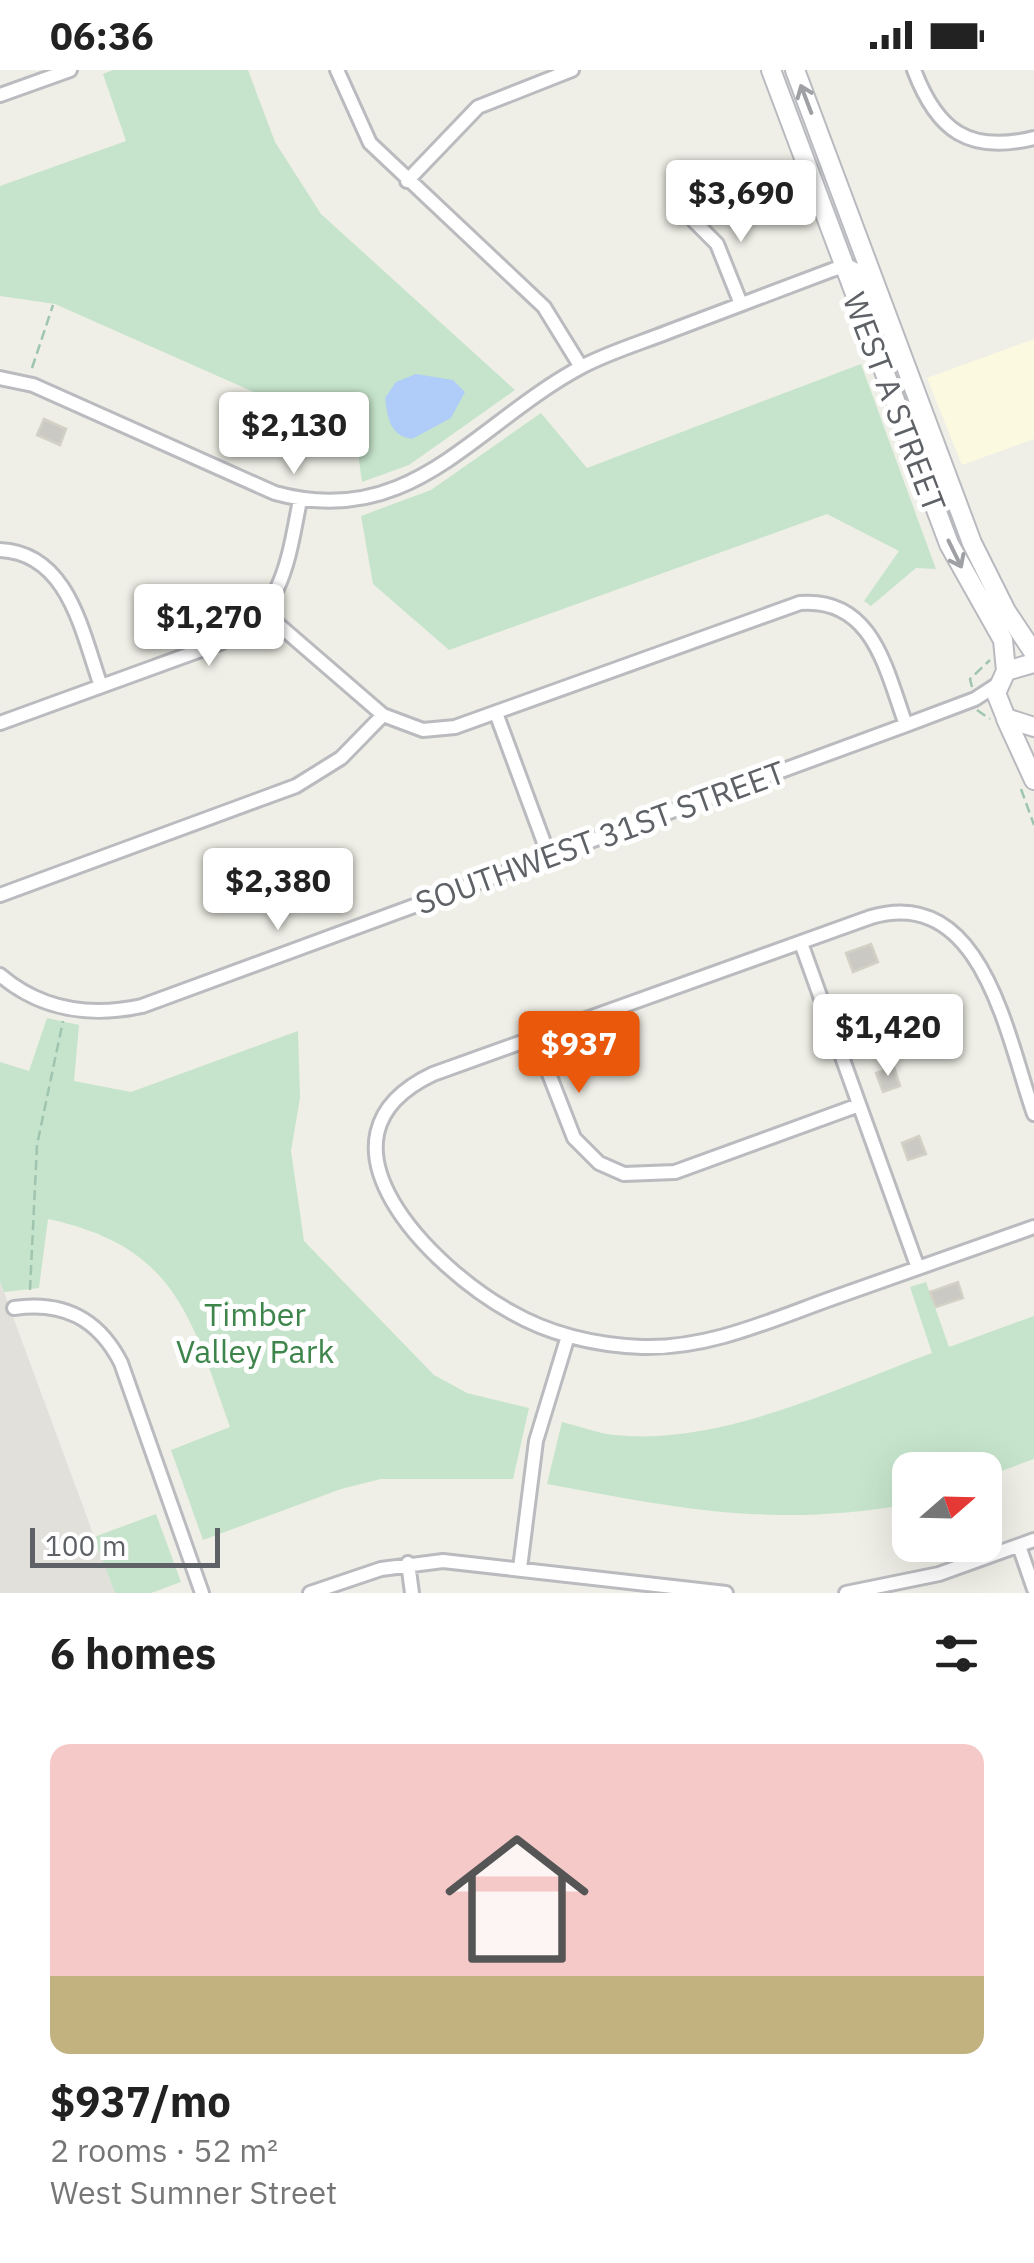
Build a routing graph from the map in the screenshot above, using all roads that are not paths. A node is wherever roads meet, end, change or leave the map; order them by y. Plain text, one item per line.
1 (70, 70) edge
2 (337, 70) edge
3 (572, 70) edge
4 (771, 70) edge
5 (795, 70) edge
6 (914, 70) edge
7 (0, 95) edge
8 (1034, 138) edge
9 (407, 181) junction
10 (694, 222) dead end
11 (844, 266) junction
12 (741, 304) junction
13 (890, 321) junction
14 (581, 367) junction
15 (0, 378) edge
16 (300, 500) junction
17 (0, 550) edge
18 (265, 612) junction
19 (1034, 652) edge
20 (1034, 663) edge
21 (1002, 677) junction
22 (101, 686) junction
23 (975, 698) junction
24 (496, 713) junction
25 (383, 715) junction
26 (1003, 715) junction
27 (0, 723) edge
28 (906, 725) junction
29 (1034, 726) edge
30 (1034, 780) edge
31 (549, 856) junction
32 (0, 896) edge
33 (801, 942) junction
34 (0, 975) edge
35 (535, 1038) junction
36 (859, 1106) junction
37 (1034, 1112) edge
38 (1034, 1227) edge
39 (918, 1268) junction
40 (14, 1308) dead end
41 (568, 1336) junction
42 (1034, 1540) edge
43 (1019, 1546) junction
44 (408, 1563) junction
45 (520, 1568) junction
46 (602, 1586) edge
47 (1034, 1590) edge
48 (202, 1593) edge
49 (310, 1593) edge
50 (412, 1593) edge
51 (726, 1593) edge
52 (846, 1593) edge

1 - 7 street
2 - 9 street
3 - 9 street
4 - 11 main road, WEST A STREET
13 -> 5 main road, WEST A STREET
6 - 8 street
9 - 14 street
10 - 12 street
11 - 12 street
11 - 13 street
11 -> 21 main road, WEST A STREET
12 - 14 street
13 - 19 main road, WEST A STREET
14 - 16 street
15 - 16 street
16 - 18 street
17 - 22 street
18 - 22 street
18 - 25 street
20 - 21 main road
21 - 23 street, SOUTHWEST 31ST STREET
21 - 26 main road, WEST A STREET
22 - 27 street
23 - 26 street
23 - 28 street, SOUTHWEST 31ST STREET
24 - 25 street
24 - 28 street
24 - 31 street
25 - 32 street
26 - 29 main road
26 - 30 main road
28 - 31 street, SOUTHWEST 31ST STREET
31 - 34 street, SOUTHWEST 31ST STREET
33 - 35 street
33 - 36 street
33 - 37 street
35 - 36 street
35 - 41 street
36 - 39 street
38 - 39 street
39 - 41 street
40 - 48 street
41 - 45 street
42 - 43 street
43 - 47 street
43 - 52 street
44 - 45 street
44 - 49 street
44 - 50 street
45 - 46 street
46 - 51 street

